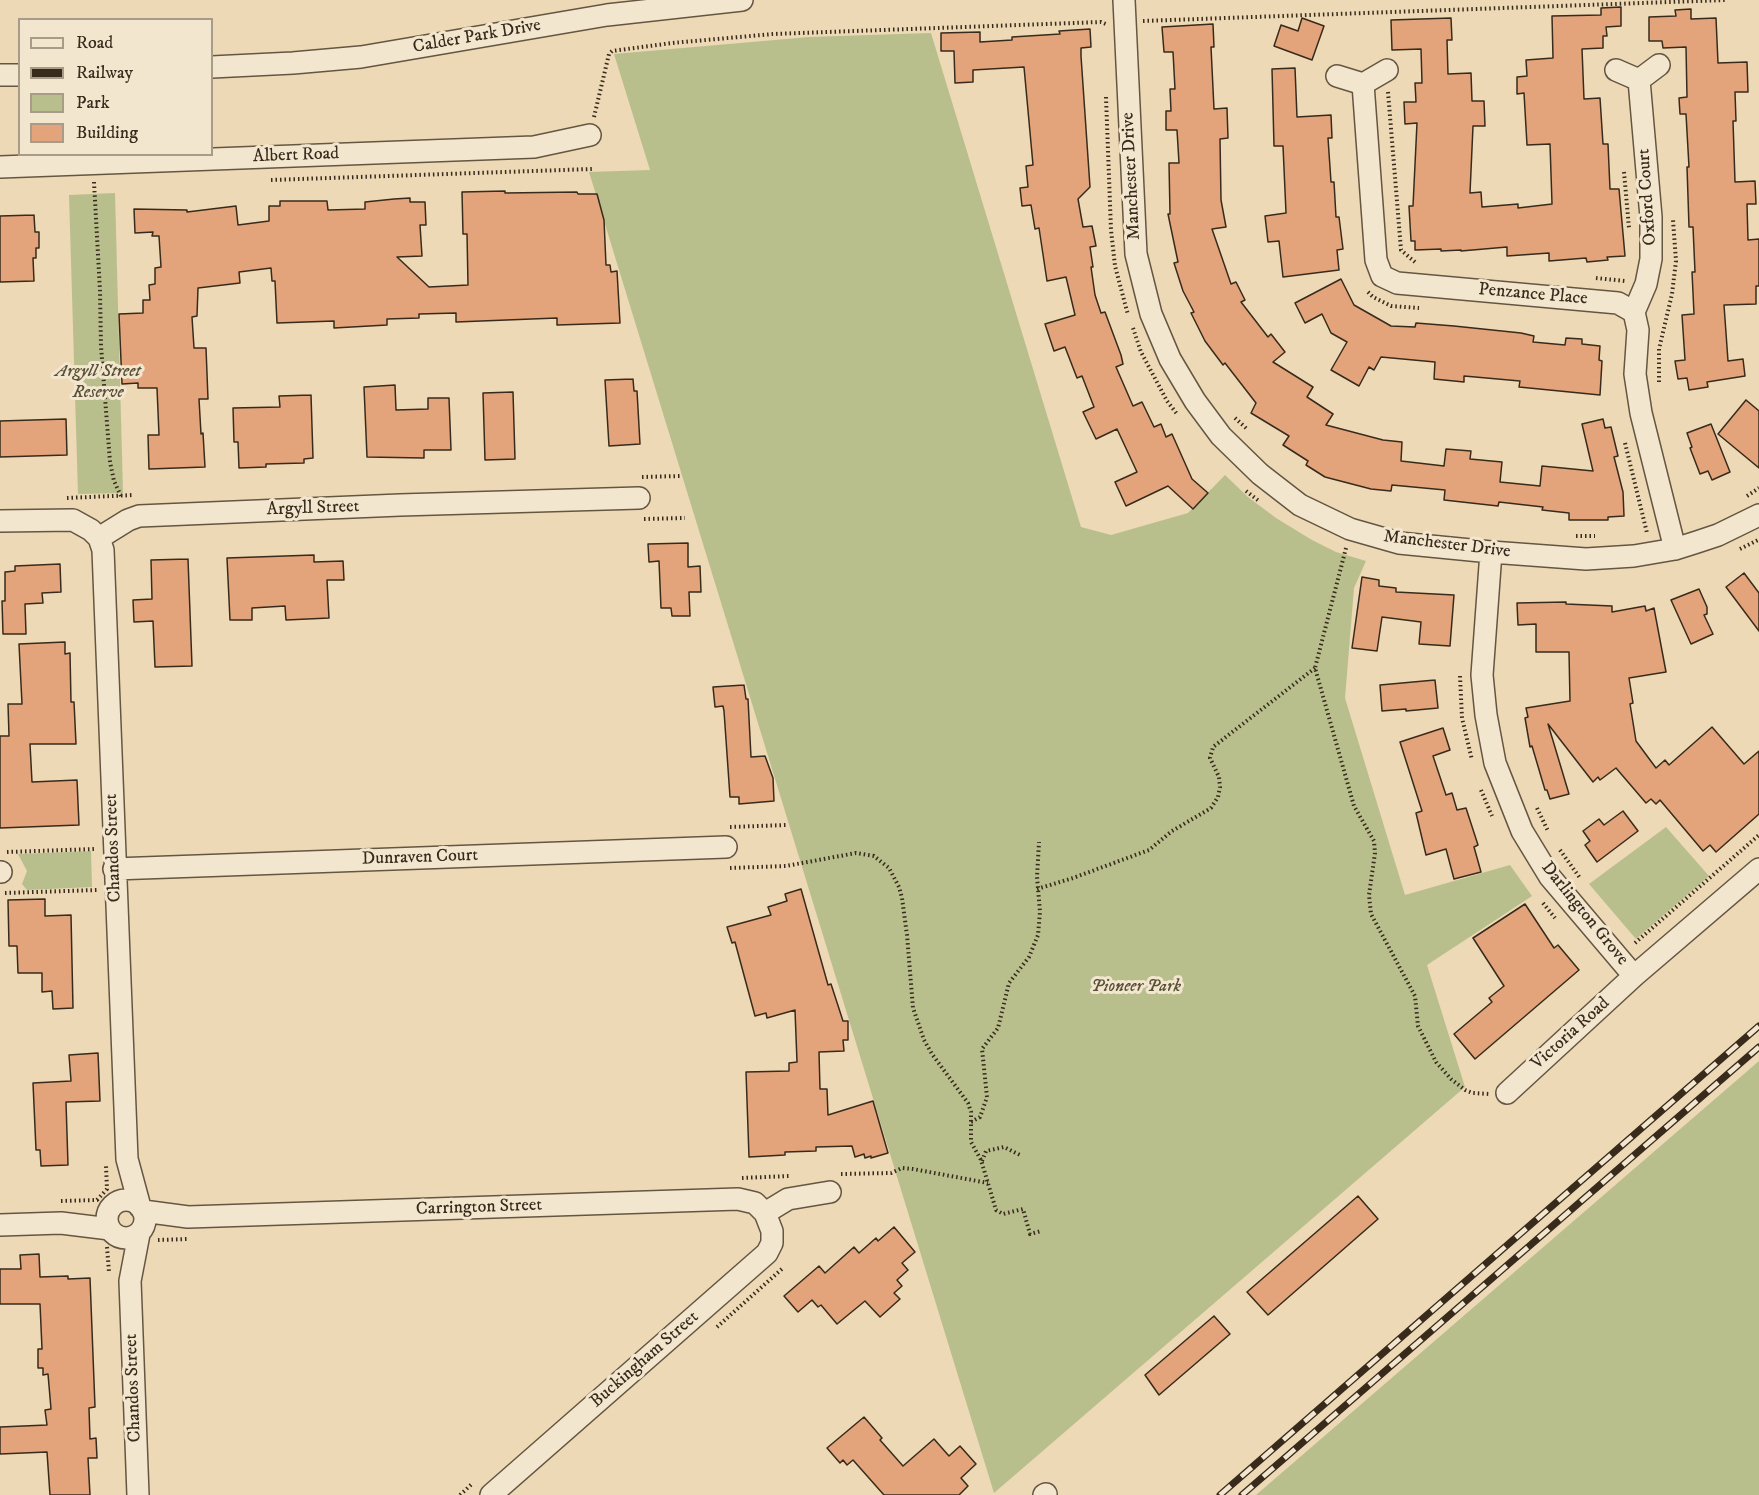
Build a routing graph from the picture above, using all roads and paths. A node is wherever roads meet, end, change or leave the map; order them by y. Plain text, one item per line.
1 (742, 0) edge
2 (1124, 0) edge
3 (1725, 0) edge
4 (1146, 21) junction
5 (1125, 23) junction
6 (1147, 32) dead end
7 (1659, 65) dead end
8 (213, 67) edge
9 (1387, 70) joint
10 (1616, 70) dead end
11 (0, 75) edge
12 (18, 75) edge
13 (1336, 76) dead end
14 (1639, 80) junction
15 (1363, 84) junction
16 (1106, 93) dead end
17 (590, 135) joint
18 (94, 164) junction
19 (0, 167) edge
20 (592, 169) dead end
21 (1624, 171) dead end
22 (260, 180) dead end
23 (94, 185) junction
24 (106, 185) dead end
25 (1673, 218) dead end
26 (1629, 230) dead end
27 (1417, 264) dead end
28 (1628, 273) dead end
29 (1590, 278) dead end
30 (1625, 281) junction
31 (1631, 310) junction
32 (1659, 387) dead end
33 (1231, 413) dead end
34 (1180, 419) dead end
35 (1255, 438) dead end
36 (1759, 488) edge
37 (1244, 489) dead end
38 (120, 491) dead end
39 (639, 498) dead end
40 (1743, 498) dead end
41 (1260, 502) dead end
42 (1759, 515) edge
43 (0, 521) edge
44 (1350, 529) junction
45 (1637, 534) dead end
46 (1573, 536) dead end
47 (1606, 537) dead end
48 (99, 538) junction
49 (1759, 540) edge
50 (1673, 541) junction
51 (1337, 547) dead end
52 (1739, 549) dead end
53 (1346, 551) junction
54 (1491, 552) junction
55 (1355, 554) dead end
56 (1315, 668) junction
57 (1759, 836) edge
58 (1039, 842) dead end
59 (726, 847) joint
60 (0, 852) edge
61 (95, 859) dead end
62 (1759, 869) edge
63 (96, 880) dead end
64 (109, 883) junction
65 (1037, 889) junction
66 (0, 893) edge
67 (96, 902) dead end
68 (1635, 943) dead end
69 (1634, 976) junction
70 (1508, 1093) joint
71 (971, 1122) junction
72 (1020, 1155) dead end
73 (127, 1159) junction
74 (982, 1162) junction
75 (106, 1165) dead end
76 (798, 1176) dead end
77 (740, 1178) dead end
78 (988, 1184) junction
79 (832, 1188) joint
80 (54, 1201) dead end
81 (765, 1212) junction
82 (109, 1224) junction
83 (0, 1225) edge
84 (143, 1226) junction
85 (1041, 1231) dead end
86 (187, 1239) dead end
87 (120, 1282) junction
88 (484, 1487) edge
89 (138, 1495) edge
90 (460, 1495) edge

1 - 8 street, Calder Park Drive
2 - 5 street, Manchester Drive
3 - 4 path
4 - 5 path
4 - 6 path
5 - 17 path
5 - 44 street, Manchester Drive
7 - 14 street
9 - 15 street
9 - 27 path
10 - 14 street
11 - 12 street
13 - 15 street
14 - 31 street, Oxford Court
15 - 31 street, Penzance Place
16 - 34 path
17 - 18 street, Albert Road
18 - 19 street, Albert Road
18 - 23 path
20 - 22 path
21 - 26 path
23 - 24 path
23 - 38 path
25 - 32 path
28 - 30 path
29 - 30 path
30 - 31 path
31 - 50 street
33 - 35 path
36 - 40 path
37 - 41 path
39 - 48 street, Argyll Street
42 - 50 street, Manchester Drive
43 - 48 street
44 - 53 path
44 - 54 street, Manchester Drive
45 - 50 path
46 - 47 path
48 - 64 street, Chandos Street
49 - 52 path
50 - 54 street, Manchester Drive
51 - 53 path
53 - 55 path
53 - 56 path
54 - 69 street, Darlington Grove
56 - 65 path
56 - 70 path
57 - 68 path
58 - 65 path
59 - 64 street, Dunraven Court
59 - 71 path
60 - 61 path
62 - 69 street, Darlington Grove
63 - 64 path
64 - 66 path
64 - 67 path
64 - 73 street, Chandos Street
65 - 71 path
69 - 70 street, Victoria Road
71 - 74 path
72 - 74 path
73 - 82 street
73 - 84 street
74 - 78 path
75 - 80 path
76 - 77 path
78 - 79 path
78 - 85 path
79 - 81 street
81 - 84 street, Carrington Street
81 - 88 street, Buckingham Street
82 - 83 street
82 - 84 street
82 - 84 street
82 - 87 path
82 - 87 street
84 - 86 path
84 - 87 street
87 - 89 street, Chandos Street
88 - 90 path

